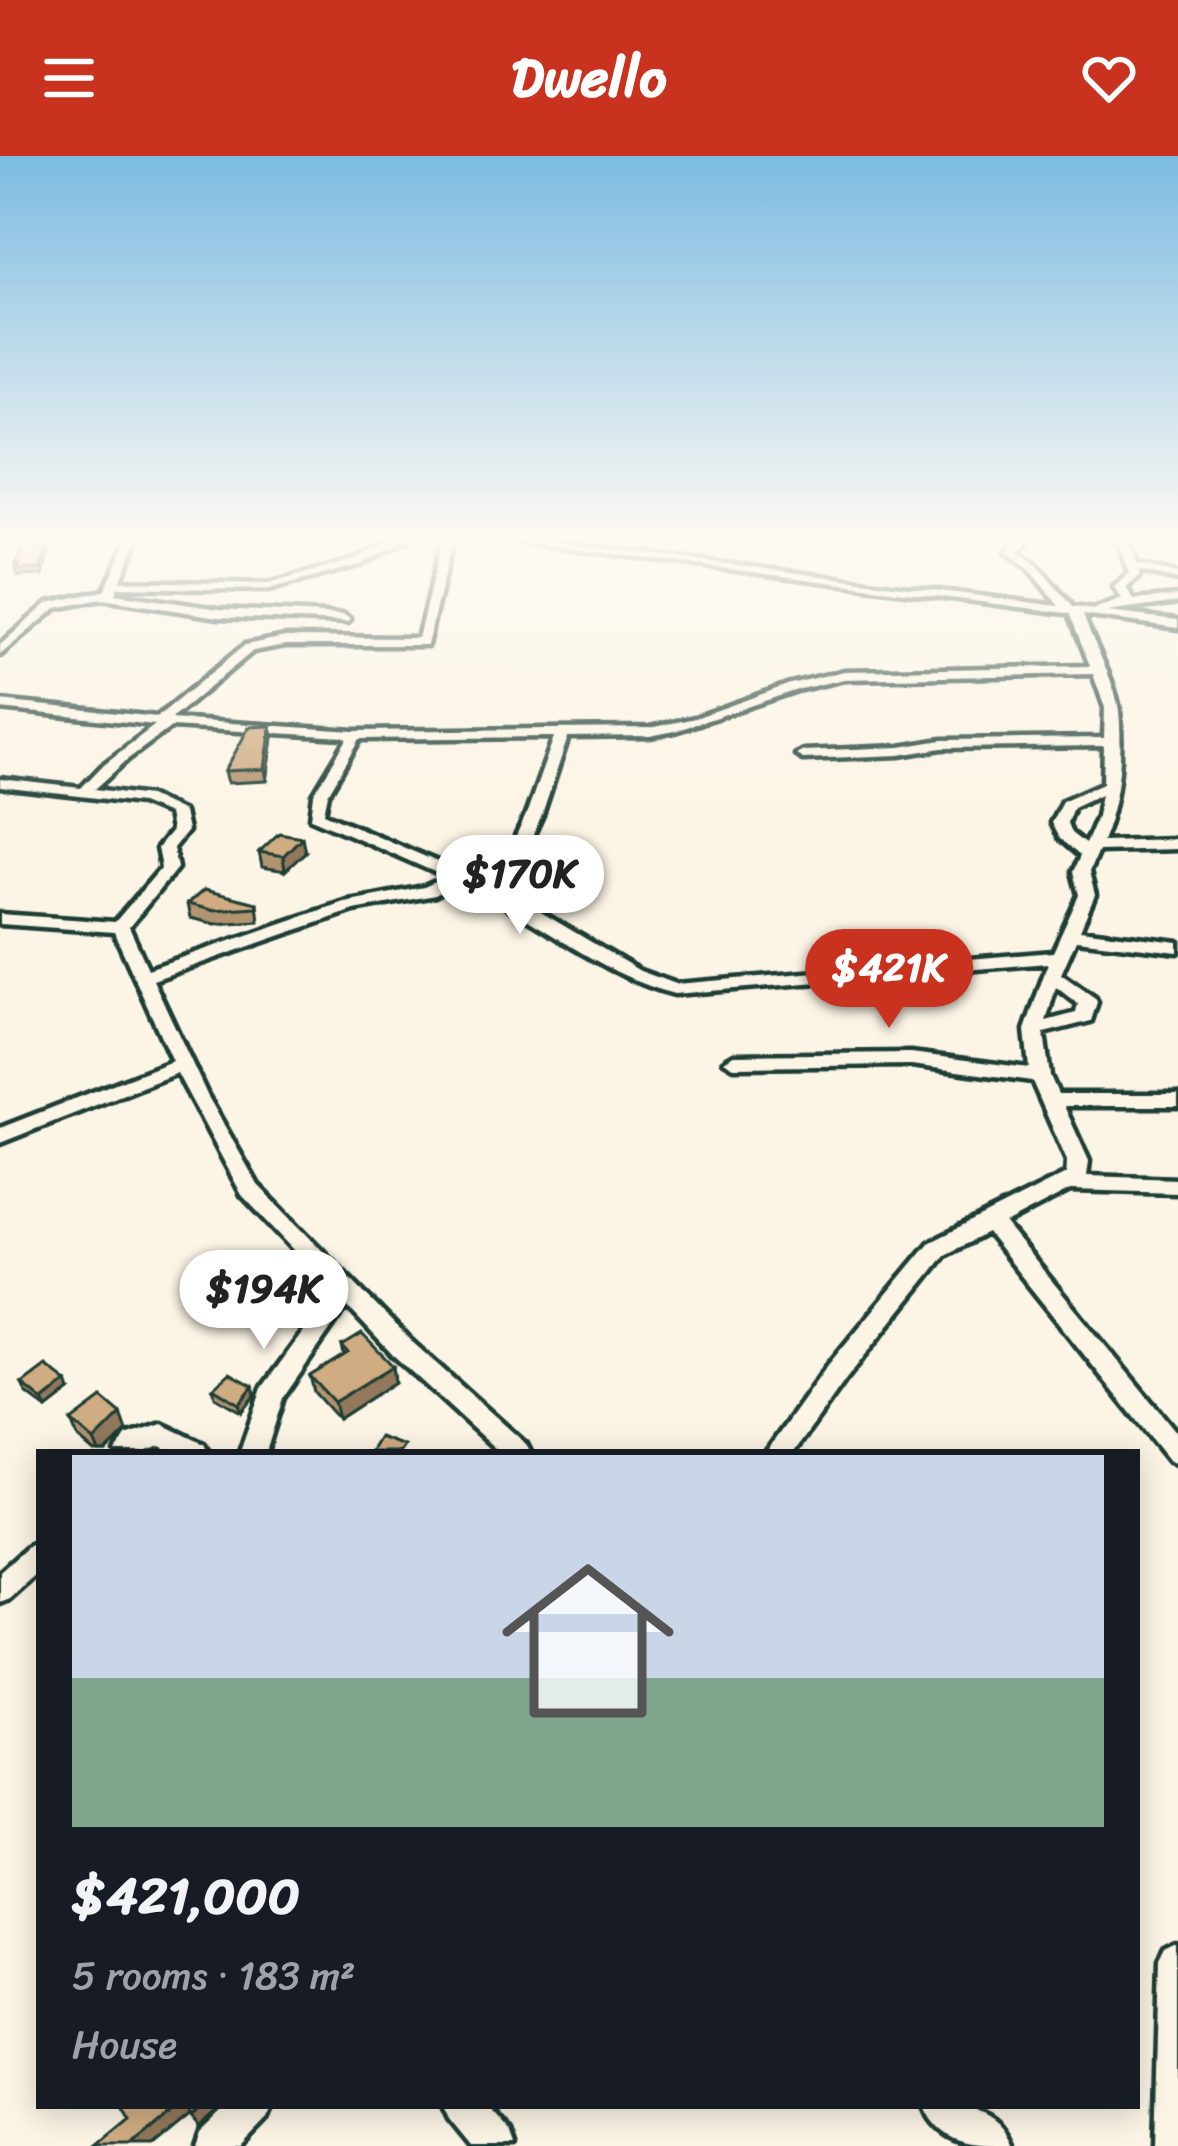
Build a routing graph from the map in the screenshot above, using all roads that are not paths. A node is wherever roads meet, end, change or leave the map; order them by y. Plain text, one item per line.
1 (28, 631) joint
2 (426, 631) edge
3 (1081, 631) edge
4 (0, 633) edge
5 (0, 651) edge
6 (1100, 670) junction
7 (0, 705) edge
8 (163, 722) junction
9 (562, 733) junction
10 (352, 735) junction
11 (1113, 742) junction
12 (803, 754) dead end
13 (0, 783) edge
14 (1110, 785) junction
15 (86, 792) junction
16 (1178, 844) edge
17 (1090, 850) junction
18 (459, 877) junction
19 (498, 894) junction
20 (0, 919) edge
21 (120, 928) junction
22 (1072, 934) junction
23 (1178, 947) edge
24 (1061, 956) junction
25 (1051, 975) junction
26 (146, 976) junction
27 (1034, 1030) junction
28 (734, 1061) dead end
29 (184, 1063) junction
30 (1040, 1076) junction
31 (1049, 1100) junction
32 (1178, 1100) edge
33 (0, 1136) edge
34 (1069, 1183) junction
35 (1178, 1186) edge
36 (991, 1222) junction
37 (346, 1289) junction
38 (1168, 1424) edge
39 (131, 1449) edge
40 (189, 1449) edge
41 (254, 1449) edge
42 (514, 1449) edge
43 (781, 1449) edge
44 (1178, 1454) edge
45 (35, 1564) edge
46 (0, 1590) edge
47 (1178, 1963) edge
48 (251, 2109) edge
49 (465, 2109) edge
50 (947, 2109) edge
51 (214, 2146) edge
52 (496, 2146) edge
53 (994, 2146) edge
54 (1174, 2146) edge

1 - 4 street
1 - 5 street
2 - 8 street
3 - 6 street
6 - 9 street
6 - 11 street
7 - 8 street
8 - 10 street
8 - 15 street
9 - 10 street
9 - 19 street
10 - 18 street
11 - 12 street
11 - 14 street
13 - 15 street
14 - 17 street
14 - 17 street
15 - 21 street
16 - 17 street
17 - 22 street
18 - 19 street
18 - 26 street
19 - 24 street
20 - 21 street
21 - 26 street
22 - 23 street
22 - 24 street
24 - 25 street
25 - 27 street
25 - 27 street
26 - 29 street
27 - 30 street
28 - 30 street
29 - 33 street
29 - 37 street
30 - 31 street
31 - 32 street
31 - 34 street
34 - 35 street
34 - 36 street
36 - 38 street
36 - 43 street
37 - 41 street
37 - 42 street
38 - 44 street
39 - 40 street
45 - 46 street
47 - 54 street
48 - 51 street
49 - 52 street
50 - 53 street

